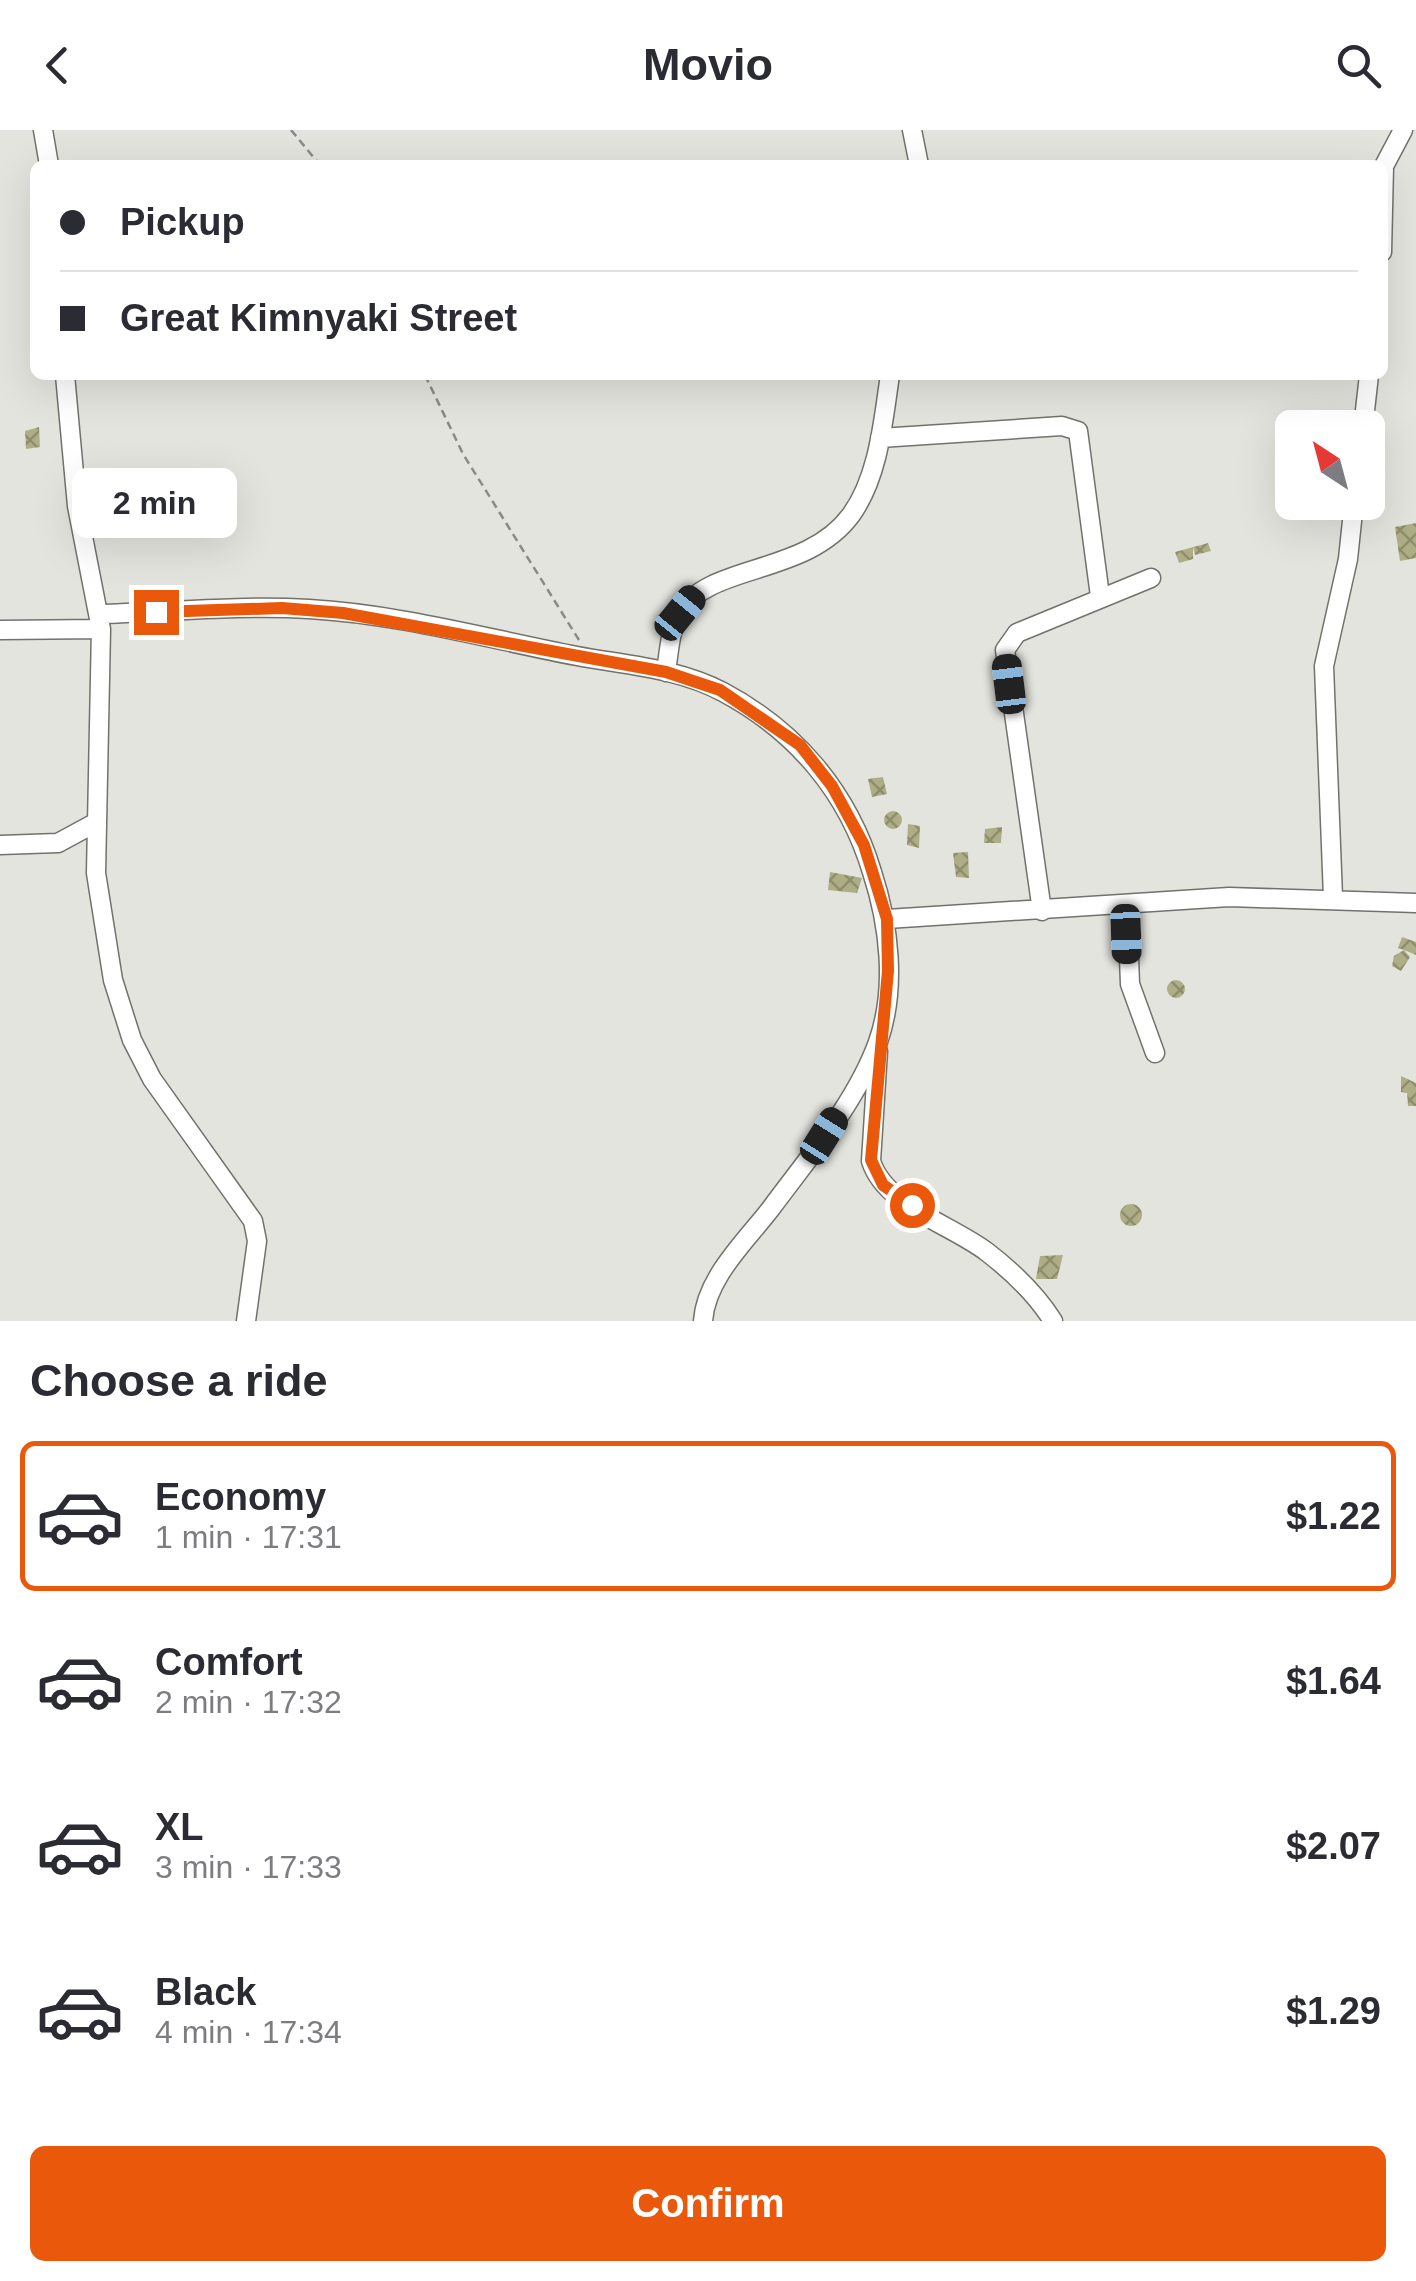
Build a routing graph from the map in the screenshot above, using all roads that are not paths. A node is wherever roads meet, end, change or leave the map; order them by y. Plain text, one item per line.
1 (42, 130) edge
2 (912, 130) edge
3 (1403, 130) edge
4 (47, 160) edge
5 (918, 160) edge
6 (1387, 160) edge
7 (65, 380) edge
8 (889, 380) edge
9 (1368, 380) edge
10 (1365, 410) edge
11 (880, 438) junction
12 (1352, 520) edge
13 (1150, 578) dead end
14 (1100, 596) junction
15 (100, 621) junction
16 (0, 630) edge
17 (666, 672) junction
18 (96, 823) junction
19 (0, 844) edge
20 (1332, 897) junction
21 (1416, 902) edge
22 (1127, 905) junction
23 (1042, 911) junction
24 (887, 919) junction
25 (879, 1041) junction
26 (1155, 1053) dead end
27 (246, 1321) edge
28 (703, 1321) edge
29 (1053, 1321) edge

1 - 4 street
2 - 5 street
3 - 6 street
7 - 15 street
8 - 11 street
9 - 10 street
11 - 14 street
11 - 17 street
12 - 20 street
13 - 14 street
14 - 23 street
15 - 16 street
15 - 17 street
15 - 18 street
17 - 24 street
18 - 19 street
18 - 27 street
20 - 21 street
20 - 22 street
22 - 23 street
22 - 26 street
23 - 24 street
24 - 25 street
25 - 28 street
25 - 29 street

